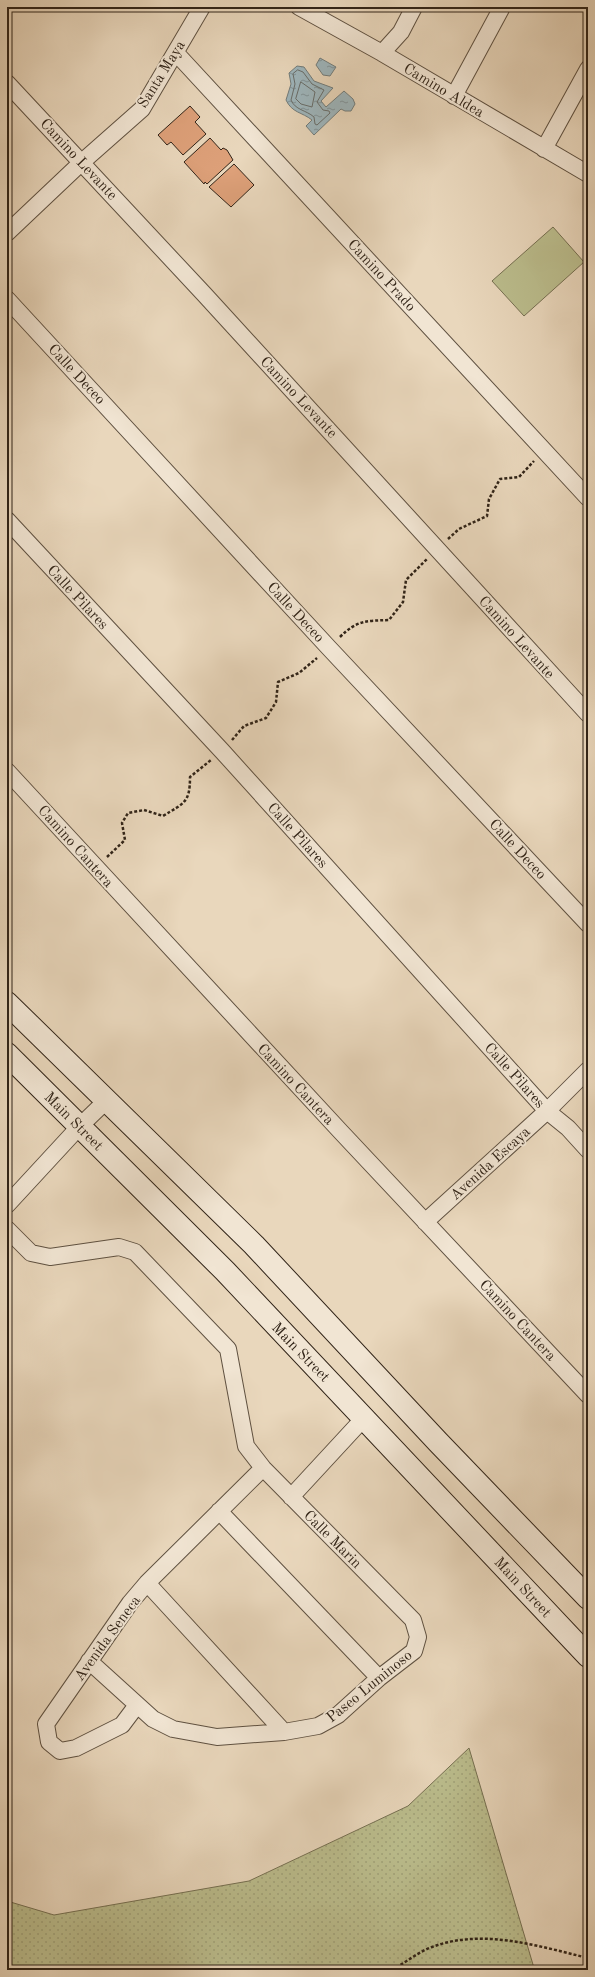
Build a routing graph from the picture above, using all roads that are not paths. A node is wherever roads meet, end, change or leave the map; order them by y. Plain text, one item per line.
1 (202, 7) edge
2 (299, 7) edge
3 (414, 7) edge
4 (501, 8) dead end
5 (176, 53) junction
6 (382, 53) junction
7 (588, 69) edge
8 (7, 83) edge
9 (454, 96) junction
10 (544, 149) junction
11 (82, 162) junction
12 (588, 174) edge
13 (7, 233) edge
14 (7, 299) edge
15 (588, 498) edge
16 (7, 520) edge
17 (588, 714) edge
18 (7, 771) edge
19 (588, 924) edge
20 (7, 1003) edge
21 (7, 1054) edge
22 (588, 1070) edge
23 (106, 1101) junction
24 (546, 1111) junction
25 (79, 1127) junction
26 (588, 1150) edge
27 (7, 1206) edge
28 (425, 1222) junction
29 (7, 1229) edge
30 (588, 1395) edge
31 (364, 1418) junction
32 (263, 1468) junction
33 (291, 1497) junction
34 (219, 1512) junction
35 (147, 1583) junction
36 (588, 1598) edge
37 (403, 1609) joint
38 (588, 1656) edge
39 (89, 1661) junction
40 (379, 1678) junction
41 (137, 1704) junction
42 (284, 1732) junction

1 - 5 street, Santa Maya
2 - 6 street, Camino Aldea
3 - 6 street
4 - 9 street
5 - 11 street, Santa Maya
5 - 15 street, Camino Prado
6 - 9 street, Camino Aldea
7 - 10 street
8 - 11 street, Camino Levante
9 - 10 street, Camino Aldea
10 - 12 street, Camino Aldea
11 - 13 street, Santa Maya
11 - 17 street, Camino Levante
14 - 19 street, Calle Deceo
16 - 24 street, Calle Pilares
18 - 28 street, Camino Cantera
20 - 23 main road
21 - 25 main road, Main Street
22 - 24 street, Avenida Escaya
23 - 25 street
23 - 36 main road
24 - 26 street, Calle Pilares
24 - 28 street, Avenida Escaya
25 - 27 street
25 - 31 main road, Main Street
28 - 30 street, Camino Cantera
29 - 32 street, Calle Marin
31 - 33 street
31 - 38 main road, Main Street
32 - 33 street, Calle Marin
32 - 34 street, Avenida Seneca
33 - 37 street, Calle Marin
34 - 35 street, Avenida Seneca
34 - 40 street
35 - 39 street, Avenida Seneca
35 - 42 street
37 - 40 street, Paseo Luminoso
39 - 41 street, Paseo Luminoso
39 - 41 street, Avenida Seneca
40 - 42 street, Paseo Luminoso
41 - 42 street, Paseo Luminoso

